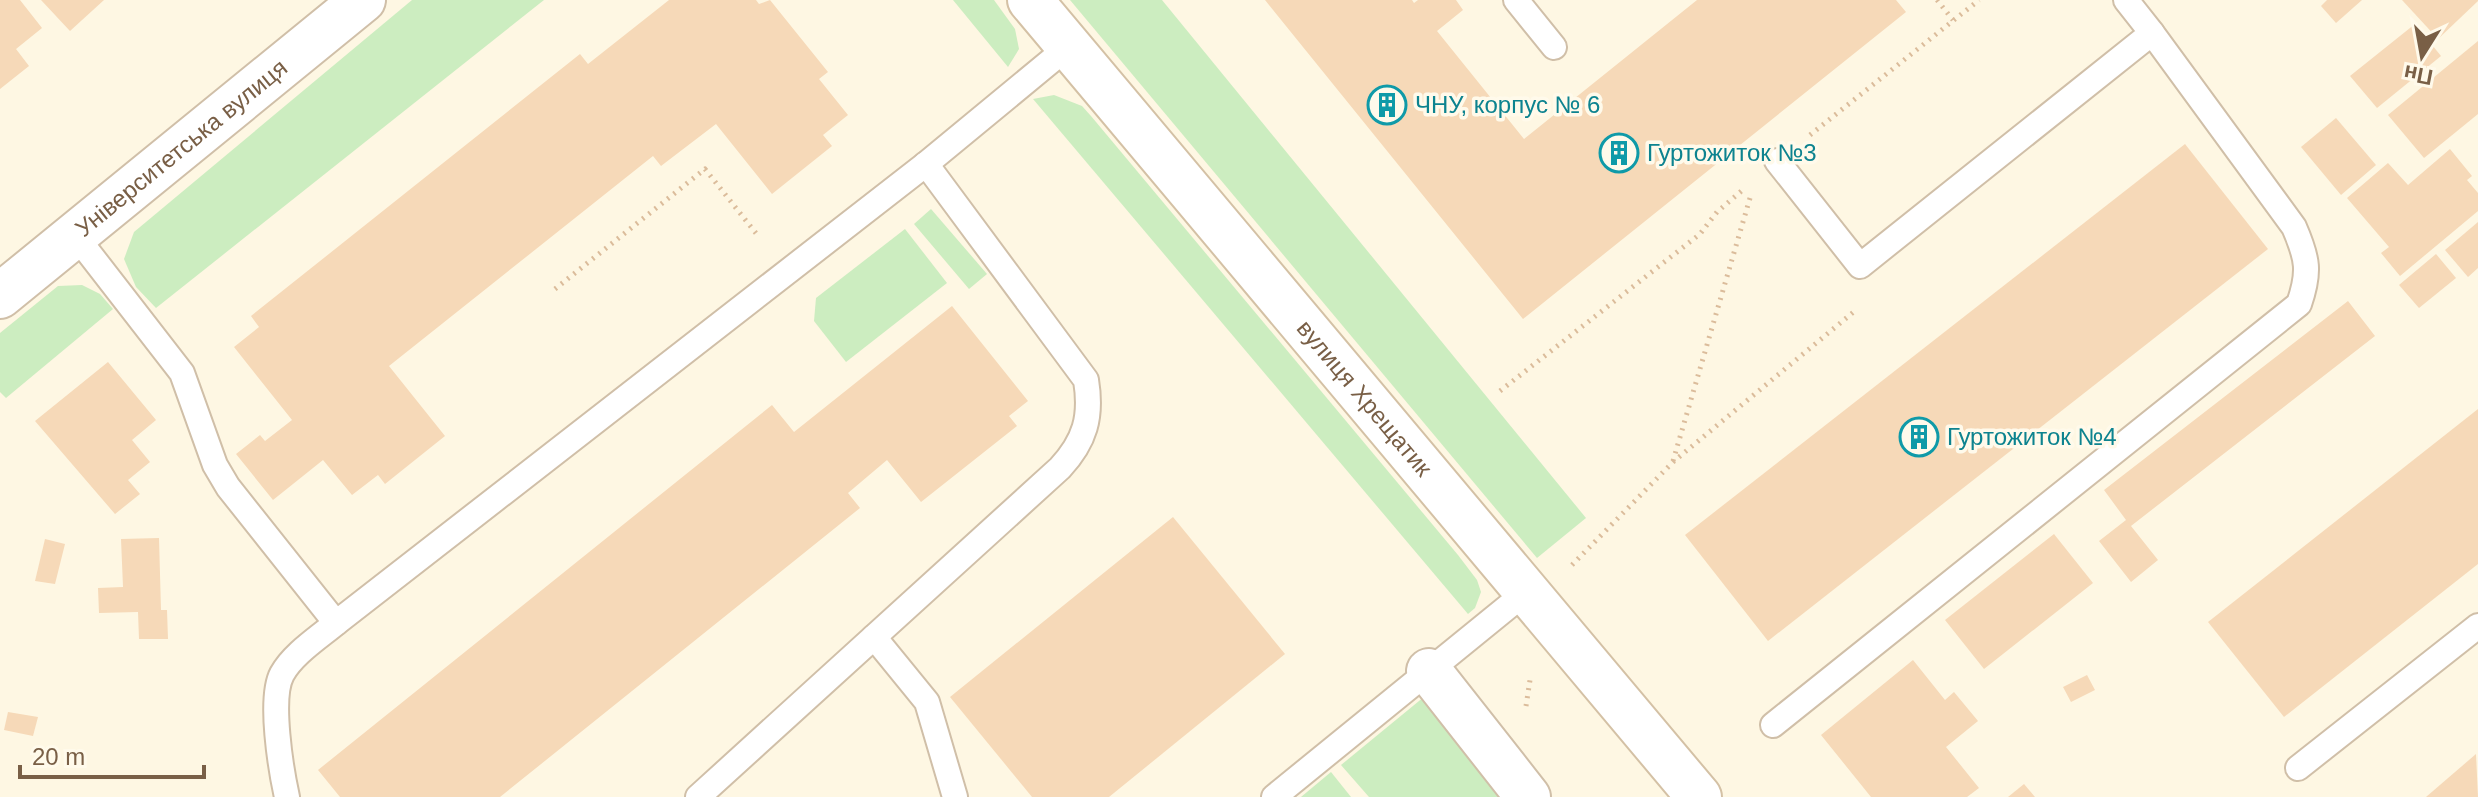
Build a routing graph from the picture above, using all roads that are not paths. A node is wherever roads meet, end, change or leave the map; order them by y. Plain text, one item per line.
1 (363, 0) edge
2 (1030, 0) edge
3 (1516, 0) edge
4 (2126, 0) edge
5 (2152, 33) junction
6 (1069, 46) junction
7 (1554, 47) dead end
8 (1777, 161) road end
9 (926, 164) junction
10 (75, 235) junction
11 (0, 296) edge
12 (1535, 603) junction
13 (336, 623) junction
14 (2478, 626) edge
15 (874, 637) junction
16 (1429, 671) junction
17 (1773, 725) dead end
18 (2298, 768) dead end
19 (1521, 788) edge
20 (287, 797) edge
21 (698, 797) edge
22 (955, 797) edge
23 (1274, 797) edge
24 (1699, 797) edge

1 - 10 street, Університетська вулиця
2 - 6 street, вулиця Хрещатик
3 - 7 lane
4 - 5 lane
5 - 8 lane
5 - 17 lane
6 - 9 lane
6 - 12 street, вулиця Хрещатик
9 - 13 lane
9 - 15 lane
10 - 11 street, Університетська вулиця
10 - 13 lane
12 - 16 lane
12 - 24 street, вулиця Хрещатик
13 - 20 lane
14 - 18 lane
15 - 21 lane
15 - 22 lane
16 - 19 street
16 - 23 lane

